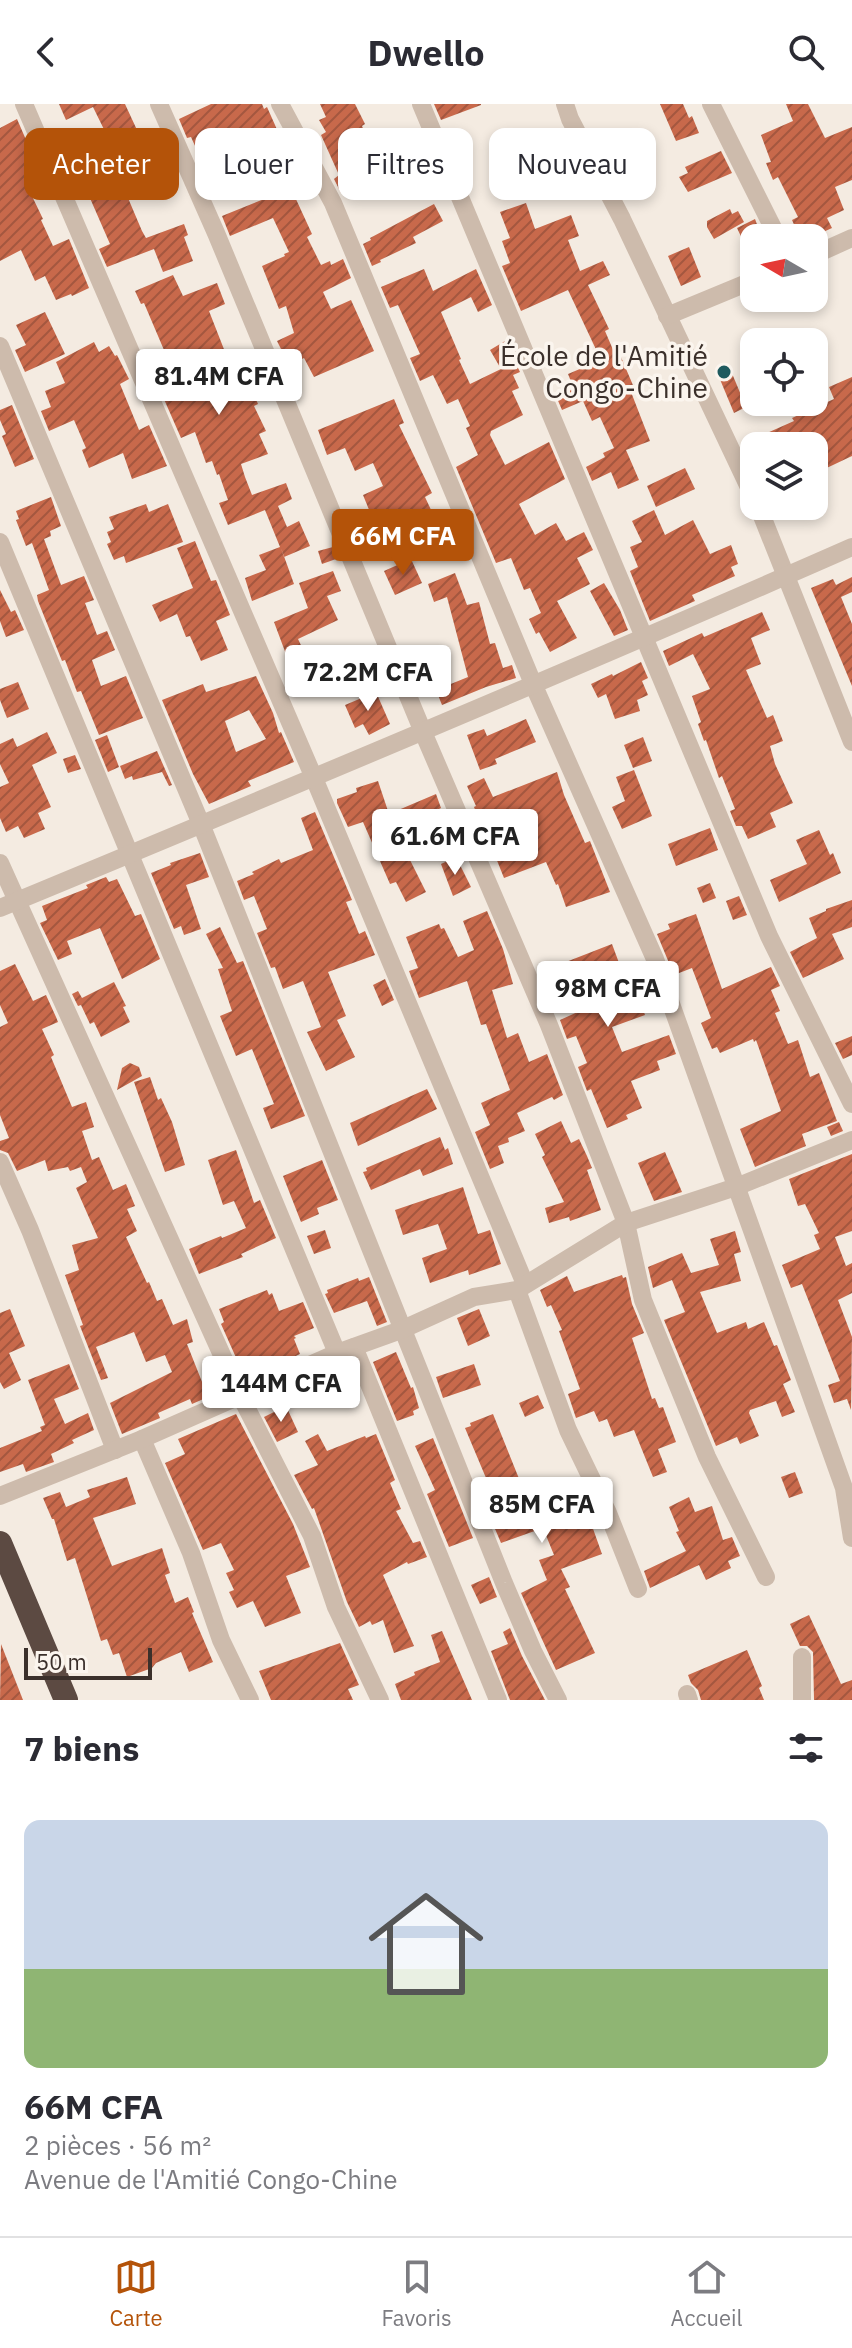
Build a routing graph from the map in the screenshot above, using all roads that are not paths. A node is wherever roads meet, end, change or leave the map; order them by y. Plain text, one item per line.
1 (24, 104) edge
2 (159, 104) edge
3 (280, 104) edge
4 (421, 104) edge
5 (565, 104) edge
6 (711, 104) edge
7 (771, 224) edge
8 (852, 238) edge
9 (828, 249) edge
10 (740, 286) edge
11 (667, 316) junction
12 (0, 346) edge
13 (740, 469) edge
14 (764, 520) edge
15 (0, 542) edge
16 (852, 547) edge
17 (787, 575) junction
18 (644, 636) junction
19 (534, 686) junction
20 (423, 732) junction
21 (852, 742) edge
22 (314, 778) junction
23 (201, 824) junction
24 (131, 854) junction
25 (0, 863) edge
26 (8, 905) edge
27 (852, 1104) edge
28 (852, 1140) edge
29 (0, 1162) edge
30 (736, 1187) junction
31 (626, 1223) junction
32 (521, 1287) junction
33 (401, 1330) junction
34 (346, 1350) junction
35 (240, 1395) junction
36 (142, 1439) junction
37 (115, 1450) junction
38 (0, 1496) edge
39 (852, 1538) edge
40 (0, 1543) edge
41 (766, 1577) dead end
42 (638, 1589) dead end
43 (802, 1657) dead end
44 (66, 1700) edge
45 (250, 1700) edge
46 (380, 1700) edge
47 (498, 1700) edge
48 (558, 1700) edge
49 (802, 1700) edge

1 - 22 street
2 - 20 street
3 - 19 street
4 - 18 street
5 - 11 street
6 - 7 street
8 - 9 street
10 - 11 street
11 - 13 street
12 - 23 street
14 - 17 street
15 - 24 street
16 - 17 street
17 - 18 street
17 - 21 street
18 - 19 street
18 - 27 street
19 - 20 street
19 - 30 street
20 - 22 street
20 - 31 street
22 - 23 street
22 - 32 street
23 - 24 street
23 - 33 street
24 - 26 street
24 - 34 street
25 - 26 street
26 - 35 street
28 - 30 street
29 - 37 street
30 - 31 street
30 - 39 street
31 - 32 street
31 - 41 street
32 - 33 street
32 - 42 street
33 - 34 street
33 - 48 street
34 - 35 street
34 - 47 street
35 - 36 street
35 - 46 street
36 - 37 street
36 - 45 street
37 - 38 street
40 - 44 highway
43 - 49 street

